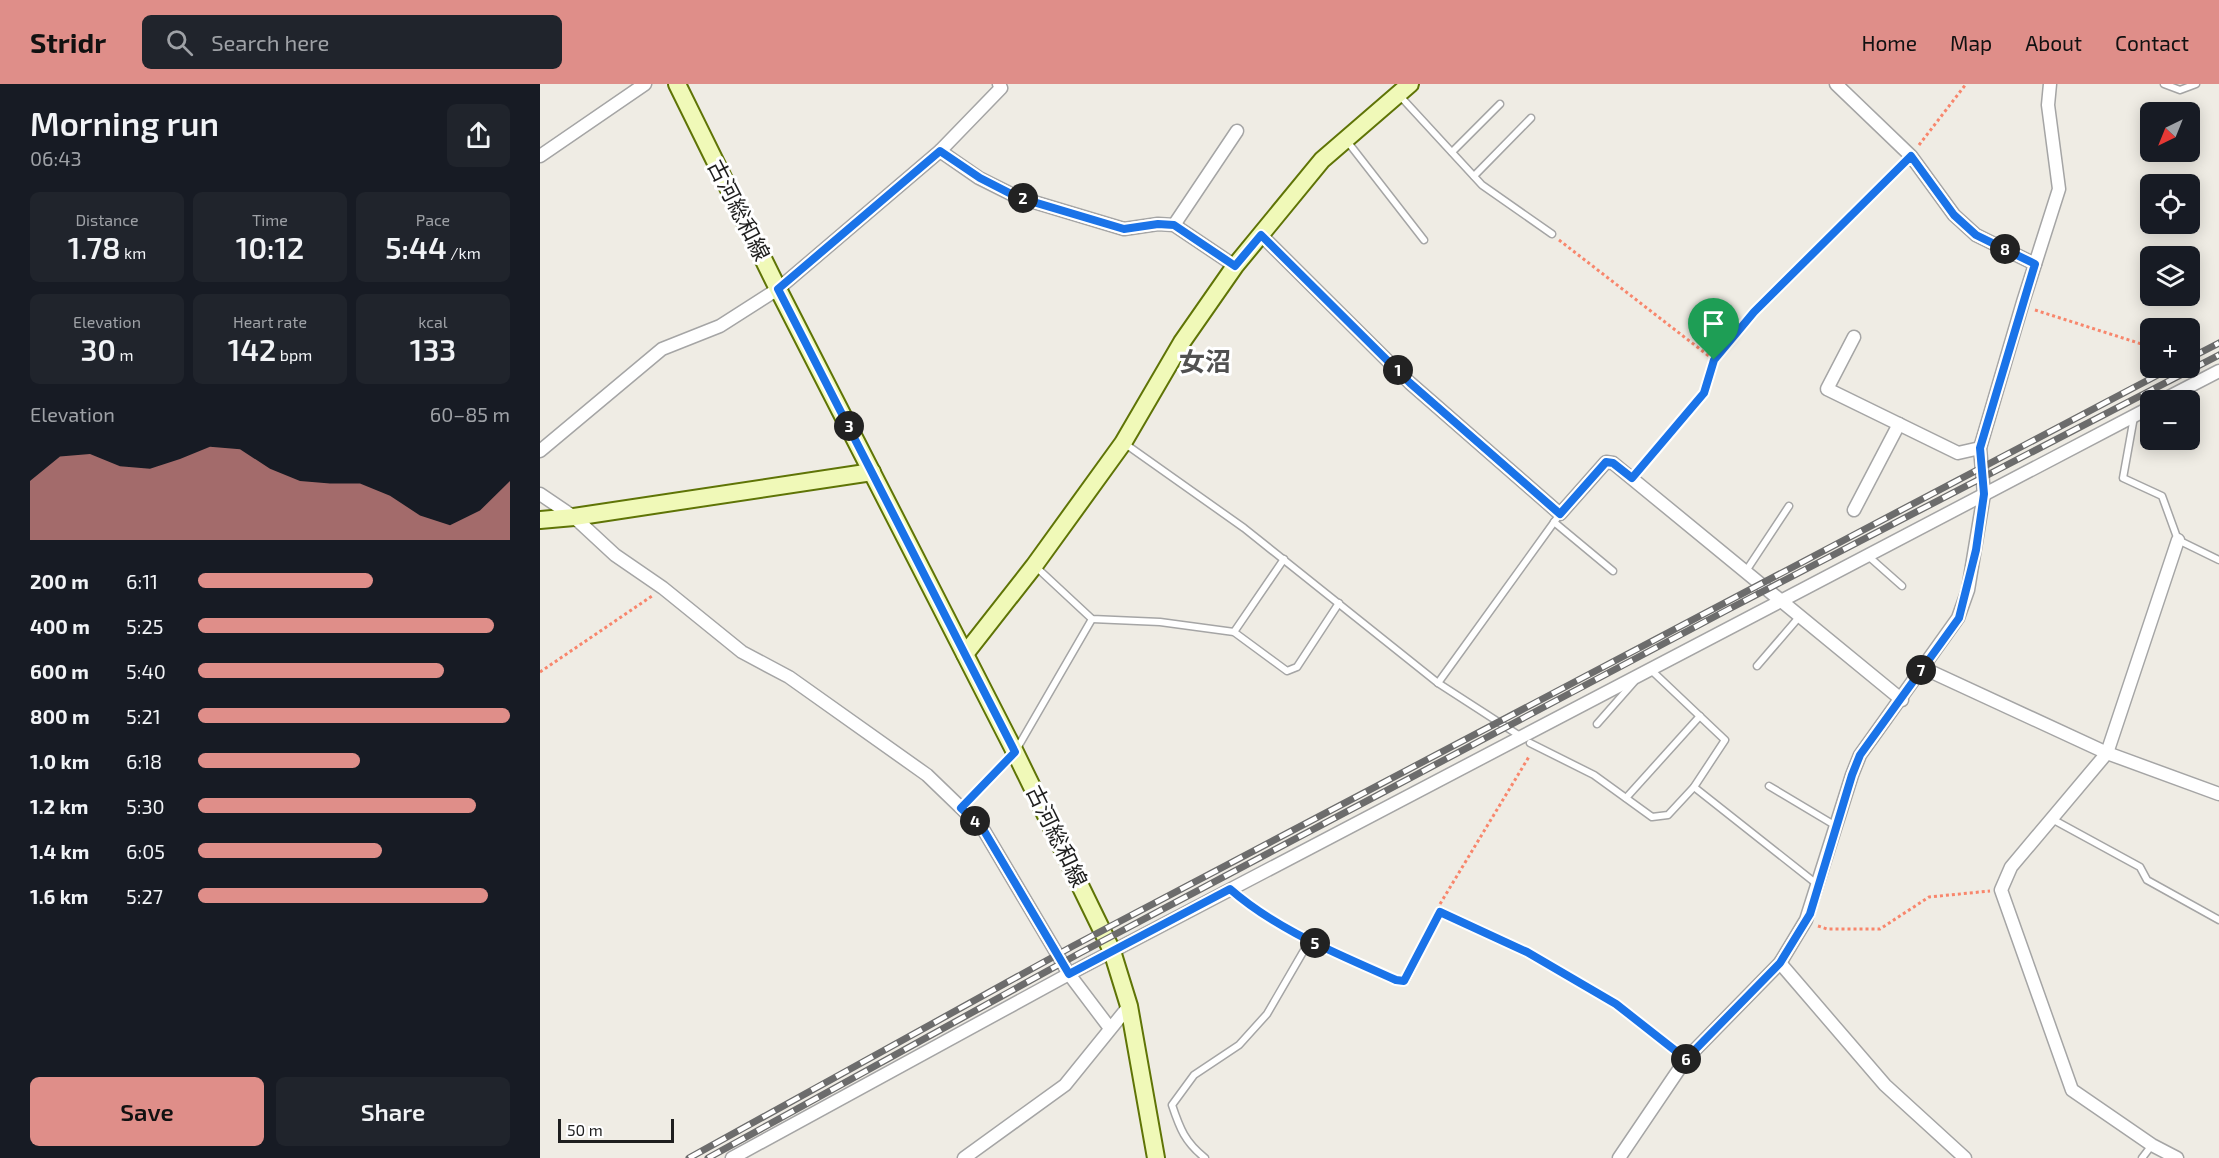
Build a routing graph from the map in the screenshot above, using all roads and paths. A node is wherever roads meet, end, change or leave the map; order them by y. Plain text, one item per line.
1 (645, 84) edge
2 (677, 84) edge
3 (999, 84) edge
4 (1836, 84) edge
5 (1966, 84) edge
6 (2050, 84) edge
7 (2164, 84) edge
8 (2196, 84) edge
9 (1404, 89) edge
10 (1500, 104) dead end
11 (1531, 118) dead end
12 (1237, 131) dead end
13 (1346, 139) junction
14 (940, 151) junction
15 (1452, 152) junction
16 (540, 156) edge
17 (1911, 156) junction
18 (1474, 176) junction
19 (1174, 225) junction
20 (1552, 234) joint
21 (1261, 235) junction
22 (1424, 240) dead end
23 (2035, 264) junction
24 (1235, 266) junction
25 (778, 289) junction
26 (2022, 306) junction
27 (1854, 337) dead end
28 (2140, 344) edge
29 (1714, 360) junction
30 (2219, 371) edge
31 (2182, 390) edge
32 (2140, 412) edge
33 (2134, 415) junction
34 (1899, 424) junction
35 (1123, 443) junction
36 (1980, 448) junction
37 (540, 451) edge
38 (872, 472) junction
39 (1632, 478) junction
40 (540, 494) edge
41 (1984, 494) junction
42 (1789, 506) dead end
43 (1854, 510) dead end
44 (574, 517) junction
45 (1557, 518) junction
46 (540, 520) edge
47 (2178, 540) junction
48 (1867, 555) junction
49 (1284, 559) junction
50 (2219, 560) edge
51 (1034, 566) junction
52 (1613, 571) dead end
53 (1746, 571) junction
54 (1902, 586) dead end
55 (663, 588) junction
56 (1781, 599) junction
57 (1339, 603) junction
58 (1801, 616) junction
59 (1092, 619) junction
60 (1234, 632) junction
61 (965, 654) junction
62 (1757, 666) dead end
63 (1923, 668) junction
64 (1647, 669) junction
65 (540, 672) edge
66 (1438, 683) junction
67 (1902, 700) junction
68 (1700, 716) junction
69 (1597, 724) dead end
70 (1525, 740) junction
71 (1015, 752) junction
72 (2107, 753) junction
73 (1769, 786) dead end
74 (1694, 788) junction
75 (2219, 794) edge
76 (1626, 798) junction
77 (961, 808) junction
78 (2051, 819) junction
79 (1836, 826) junction
80 (1818, 886) junction
81 (1230, 889) junction
82 (2001, 890) junction
83 (1440, 912) junction
84 (1806, 920) junction
85 (2219, 920) edge
86 (1310, 940) junction
87 (1112, 951) junction
88 (1780, 963) junction
89 (1069, 974) junction
90 (1129, 1006) junction
91 (1109, 1027) junction
92 (1686, 1059) junction
93 (2152, 1145) junction
94 (732, 1158) edge
95 (964, 1158) edge
96 (1156, 1158) edge
97 (1205, 1158) edge
98 (1619, 1158) edge
99 (1965, 1158) edge
100 (2142, 1158) edge
101 (2177, 1158) edge

1 - 16 street
2 - 25 main road, 古河総和線
3 - 14 street
4 - 17 street
5 - 17 path
6 - 23 street
7 - 8 lane
9 - 13 main road
9 - 15 lane
10 - 15 lane
11 - 18 lane
12 - 19 street
13 - 21 main road
13 - 22 lane
14 - 19 street
14 - 25 street
15 - 18 lane
17 - 23 street
17 - 29 path
18 - 20 lane
19 - 24 street
20 - 29 path
21 - 24 main road
21 - 45 street
23 - 26 street
24 - 35 main road
25 - 37 street
25 - 38 main road, 古河総和線
26 - 28 path
26 - 36 street
27 - 34 street
29 - 39 path
30 - 31 street
32 - 33 street
33 - 41 street
33 - 47 lane
34 - 36 street
34 - 43 street
35 - 49 lane
35 - 51 main road
36 - 41 street
38 - 44 main road
38 - 61 main road, 古河総和線
39 - 45 street
39 - 53 street
40 - 44 street
41 - 48 street
41 - 63 street
42 - 53 lane
44 - 46 main road
44 - 55 street
45 - 52 lane
45 - 66 lane
47 - 50 lane
47 - 72 street
48 - 54 lane
48 - 56 street
49 - 57 lane
49 - 60 lane
51 - 59 lane
51 - 61 main road
53 - 56 street
55 - 65 path
55 - 77 street
56 - 58 street
56 - 64 street
57 - 60 lane
57 - 66 lane
58 - 62 lane
58 - 67 street
59 - 60 lane
59 - 71 lane
61 - 71 main road, 古河総和線
63 - 67 street
63 - 72 street
64 - 68 lane
64 - 69 lane
64 - 70 street
66 - 70 lane
67 - 79 street
68 - 74 lane
68 - 76 lane
70 - 76 lane
70 - 81 street
70 - 83 path
71 - 77 lane
71 - 87 main road, 古河総和線
72 - 75 street
72 - 78 street
73 - 79 lane
74 - 76 lane
74 - 80 lane
77 - 89 street
78 - 82 street
78 - 85 lane
79 - 80 street
80 - 84 street
81 - 86 lane
81 - 87 street
82 - 84 path
82 - 93 street
83 - 86 lane
83 - 92 lane
84 - 88 street
86 - 97 lane
87 - 89 street
87 - 90 main road, 古河総和線
88 - 92 street
88 - 99 street
89 - 91 street
89 - 94 street
90 - 91 street
90 - 96 main road, 古河総和線
91 - 95 street
92 - 98 street
93 - 100 lane
93 - 101 street

